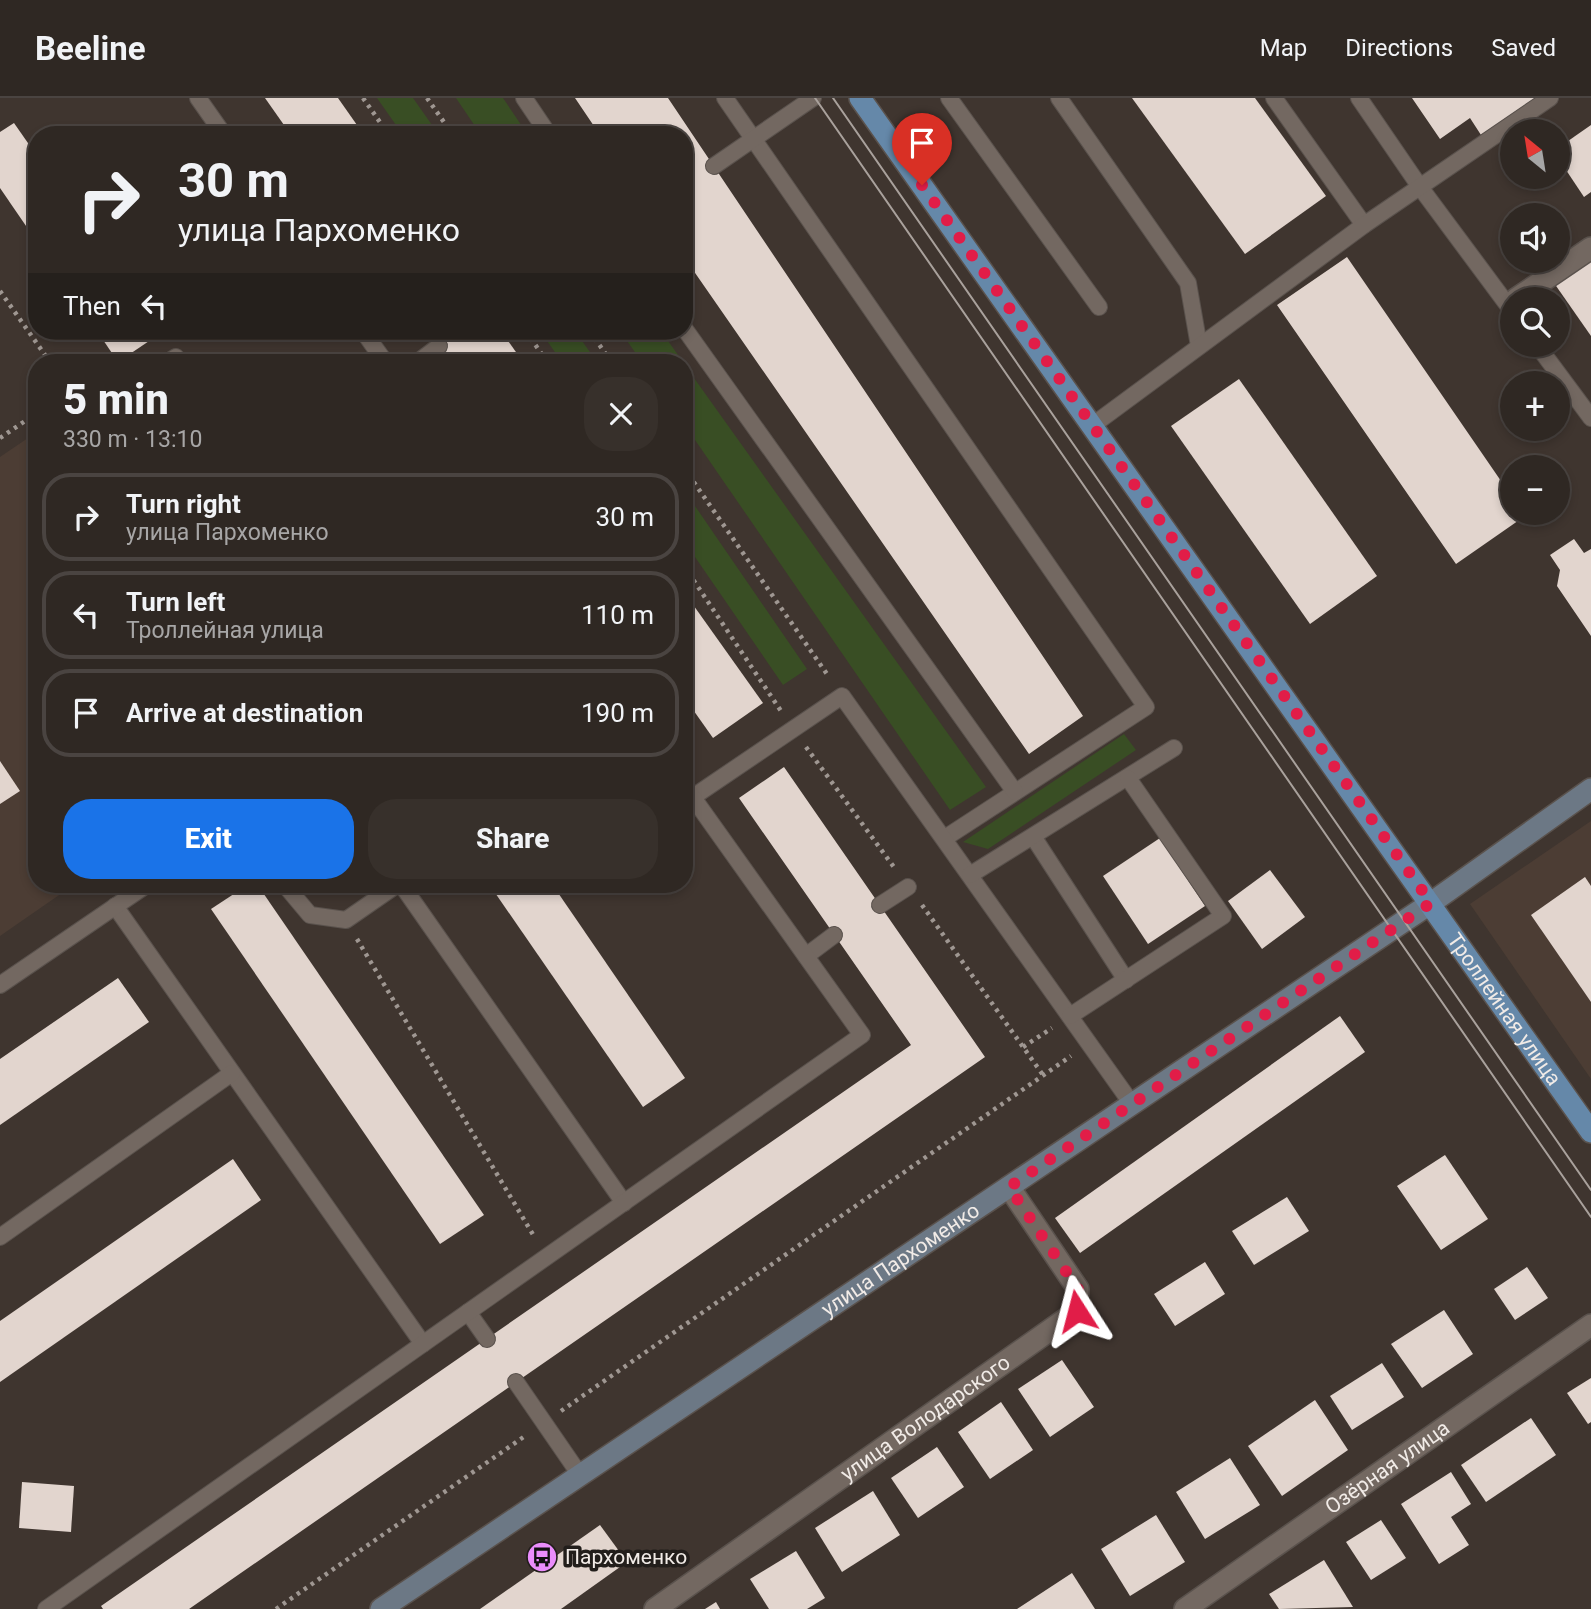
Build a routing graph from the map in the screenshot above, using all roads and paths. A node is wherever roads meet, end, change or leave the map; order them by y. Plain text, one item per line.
1 (198, 98) edge
2 (363, 98) edge
3 (427, 98) edge
4 (524, 98) edge
5 (725, 98) edge
6 (813, 98) edge
7 (860, 98) edge
8 (948, 98) edge
9 (1059, 98) edge
10 (1274, 98) edge
11 (1359, 98) edge
12 (1550, 98) edge
13 (218, 126) edge
14 (383, 126) edge
15 (447, 126) edge
16 (543, 126) edge
17 (752, 138) junction
18 (714, 166) dead end
19 (1420, 187) junction
20 (1364, 225) junction
21 (1591, 248) edge
22 (1536, 287) edge
23 (1500, 289) edge
24 (0, 291) edge
25 (1099, 307) dead end
26 (28, 331) edge
27 (693, 340) edge
28 (439, 346) dead end
29 (1199, 346) junction
30 (428, 354) edge
31 (1546, 357) edge
32 (1591, 418) edge
33 (28, 421) edge
34 (1093, 425) junction
35 (0, 438) edge
36 (693, 481) edge
37 (693, 579) edge
38 (842, 696) junction
39 (794, 729) junction
40 (1174, 748) dead end
41 (1128, 778) junction
42 (693, 789) edge
43 (1591, 789) edge
44 (1015, 792) junction
45 (693, 797) edge
46 (945, 838) junction
47 (1034, 838) junction
48 (970, 875) junction
49 (908, 887) junction
50 (134, 893) edge
51 (292, 893) edge
52 (386, 893) edge
53 (406, 893) edge
54 (1431, 903) junction
55 (880, 905) dead end
56 (115, 906) junction
57 (346, 920) junction
58 (834, 935) dead end
59 (806, 956) junction
60 (1126, 980) junction
61 (0, 985) edge
62 (1070, 1016) junction
63 (1089, 1043) junction
64 (1023, 1046) junction
65 (232, 1073) junction
66 (1043, 1075) junction
67 (1132, 1104) junction
68 (1591, 1132) edge
69 (1009, 1187) junction
70 (624, 1203) junction
71 (0, 1237) edge
72 (546, 1257) junction
73 (468, 1312) junction
74 (1591, 1325) edge
75 (486, 1339) dead end
76 (422, 1344) junction
77 (516, 1382) dead end
78 (544, 1423) junction
79 (580, 1475) junction
80 (46, 1609) edge
81 (276, 1609) edge
82 (381, 1609) edge
83 (655, 1609) edge
84 (1185, 1609) edge

1 - 13 lane
2 - 14 path
3 - 15 path
4 - 16 lane
5 - 17 lane
6 - 17 lane
7 - 34 main road, Троллейная улица
8 - 25 lane
9 - 29 lane
10 - 20 lane
11 - 19 lane
12 - 19 lane
17 - 18 lane
17 - 44 lane
19 - 20 lane
19 - 23 lane
20 - 29 lane
21 - 22 street
24 - 26 path
27 - 44 lane
28 - 30 lane
29 - 34 lane
31 - 32 lane
33 - 35 path
34 - 54 main road, Троллейная улица
36 - 38 path
37 - 39 path
38 - 39 lane
38 - 46 lane
39 - 42 lane
39 - 49 path
40 - 41 lane
41 - 47 lane
41 - 60 lane
43 - 54 street, улица Пархоменко
44 - 46 lane
45 - 59 lane
46 - 48 lane
47 - 48 lane
47 - 60 lane
48 - 62 lane
49 - 55 lane
49 - 64 path
50 - 56 lane
51 - 57 lane
52 - 57 lane
53 - 70 lane
54 - 67 street, улица Пархоменко
54 - 68 main road, Троллейная улица
56 - 61 lane
56 - 65 lane
57 - 72 path
58 - 59 lane
59 - 70 lane
60 - 62 lane
62 - 63 lane
62 - 64 path
63 - 66 path
63 - 67 lane
64 - 66 path
65 - 71 lane
65 - 76 lane
66 - 78 path
67 - 69 street, улица Пархоменко
69 - 79 street, улица Пархоменко
69 - 83 street, улица Володарского
70 - 72 lane
72 - 73 lane
73 - 75 lane
73 - 76 lane
74 - 84 street, Озёрная улица
76 - 80 lane
77 - 78 lane
78 - 79 lane
78 - 81 path
79 - 82 street, улица Пархоменко

